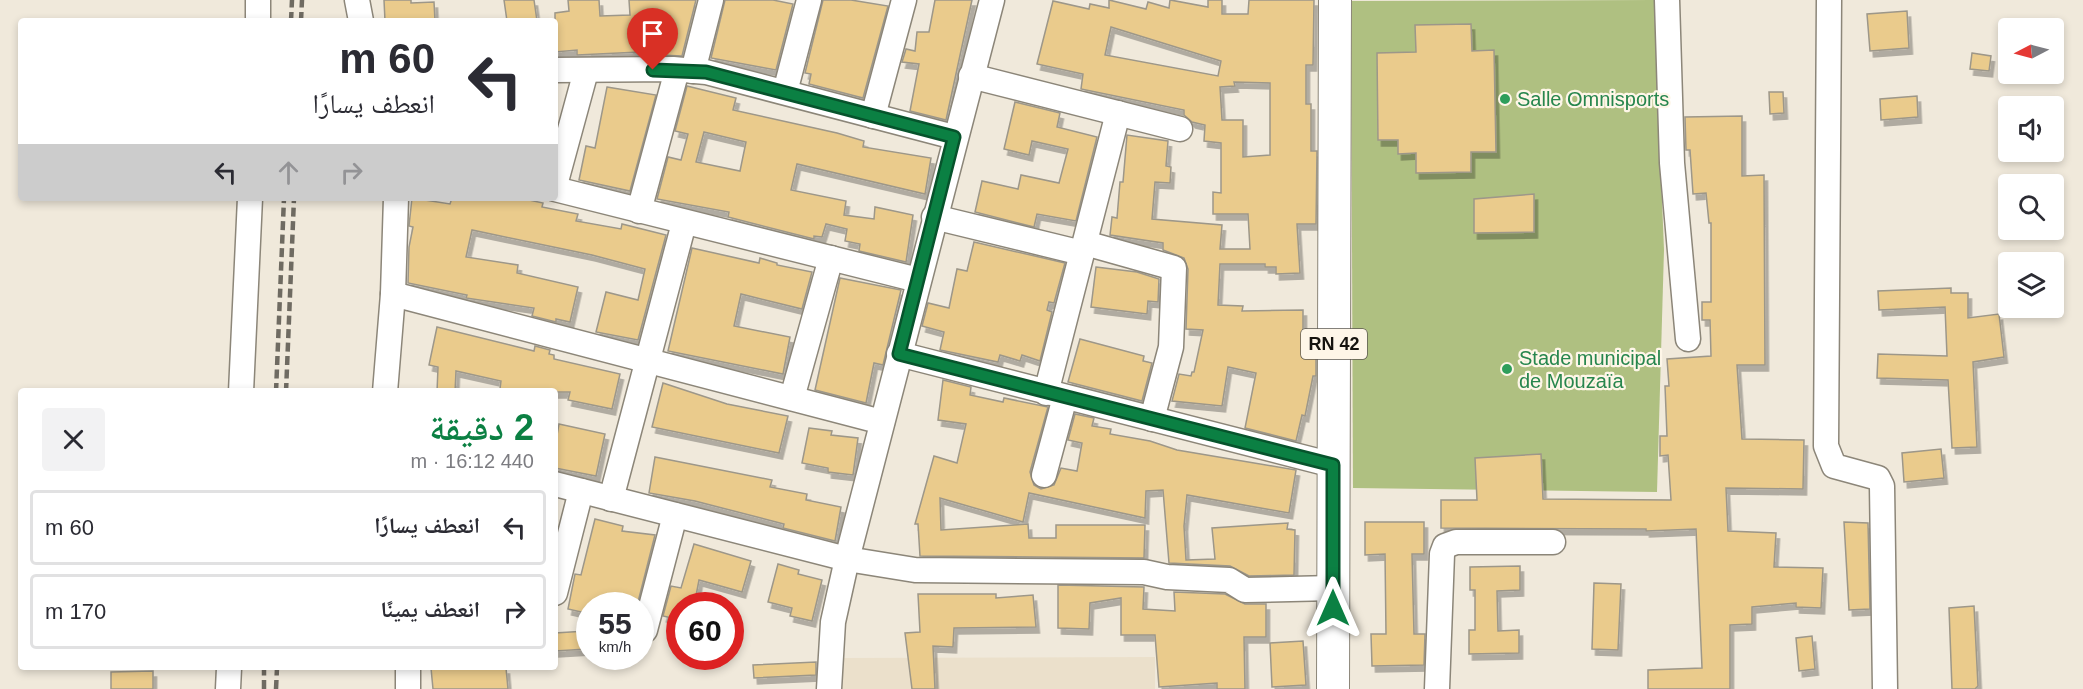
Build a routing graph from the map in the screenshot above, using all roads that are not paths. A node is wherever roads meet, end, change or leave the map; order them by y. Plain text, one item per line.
1 (258, 0) edge
2 (357, 0) edge
3 (711, 0) edge
4 (809, 0) edge
5 (904, 0) edge
6 (992, 0) edge
7 (1335, 0) edge
8 (1667, 0) edge
9 (1829, 0) edge
10 (258, 18) edge
11 (361, 18) edge
12 (558, 70) edge
13 (685, 70) junction
14 (586, 71) junction
15 (971, 76) junction
16 (785, 92) junction
17 (1118, 113) junction
18 (873, 116) junction
19 (1180, 129) dead end
20 (954, 137) junction
21 (558, 176) edge
22 (558, 188) edge
23 (250, 201) edge
24 (396, 201) edge
25 (639, 211) junction
26 (934, 217) junction
27 (684, 223) junction
28 (1084, 248) junction
29 (831, 258) junction
30 (918, 280) junction
31 (393, 294) junction
32 (1688, 339) dead end
33 (899, 354) junction
34 (647, 360) junction
35 (241, 388) edge
36 (385, 388) edge
37 (1056, 395) junction
38 (792, 398) junction
39 (1152, 419) junction
40 (882, 422) junction
41 (1333, 465) junction
42 (1044, 475) dead end
43 (558, 485) edge
44 (582, 491) junction
45 (611, 499) junction
46 (675, 515) junction
47 (1553, 542) dead end
48 (847, 559) junction
49 (558, 582) edge
50 (1333, 588) junction
51 (654, 596) edge
52 (229, 670) edge
53 (408, 670) edge
54 (228, 689) edge
55 (408, 689) edge
56 (829, 689) edge
57 (1333, 689) edge
58 (1437, 689) edge
59 (1885, 689) edge

1 - 10 street
2 - 11 street
3 - 13 street
4 - 16 street
5 - 18 street
6 - 15 street
7 - 41 main road, RN 42
8 - 32 street
9 - 59 street
12 - 14 street
13 - 14 street
13 - 16 street
13 - 25 street
14 - 21 street
15 - 17 street
15 - 20 street
16 - 18 street
17 - 19 street
17 - 28 street
18 - 20 street
20 - 26 street
22 - 25 street
23 - 35 street
24 - 31 street
25 - 27 street
26 - 28 street
26 - 30 street
27 - 29 street
27 - 34 street
28 - 37 street
28 - 39 street
29 - 30 street
29 - 38 street
30 - 33 street
31 - 34 street
31 - 36 street
33 - 37 street
33 - 40 street
34 - 38 street
34 - 45 street
37 - 39 street
37 - 42 street
38 - 40 street
39 - 41 street
40 - 48 street
41 - 50 main road, RN 42
43 - 44 street
44 - 45 street
44 - 49 street
45 - 46 street
46 - 48 street
46 - 51 street
47 - 58 street
48 - 50 street
48 - 56 street
50 - 57 main road, RN 42
52 - 54 street
53 - 55 street

